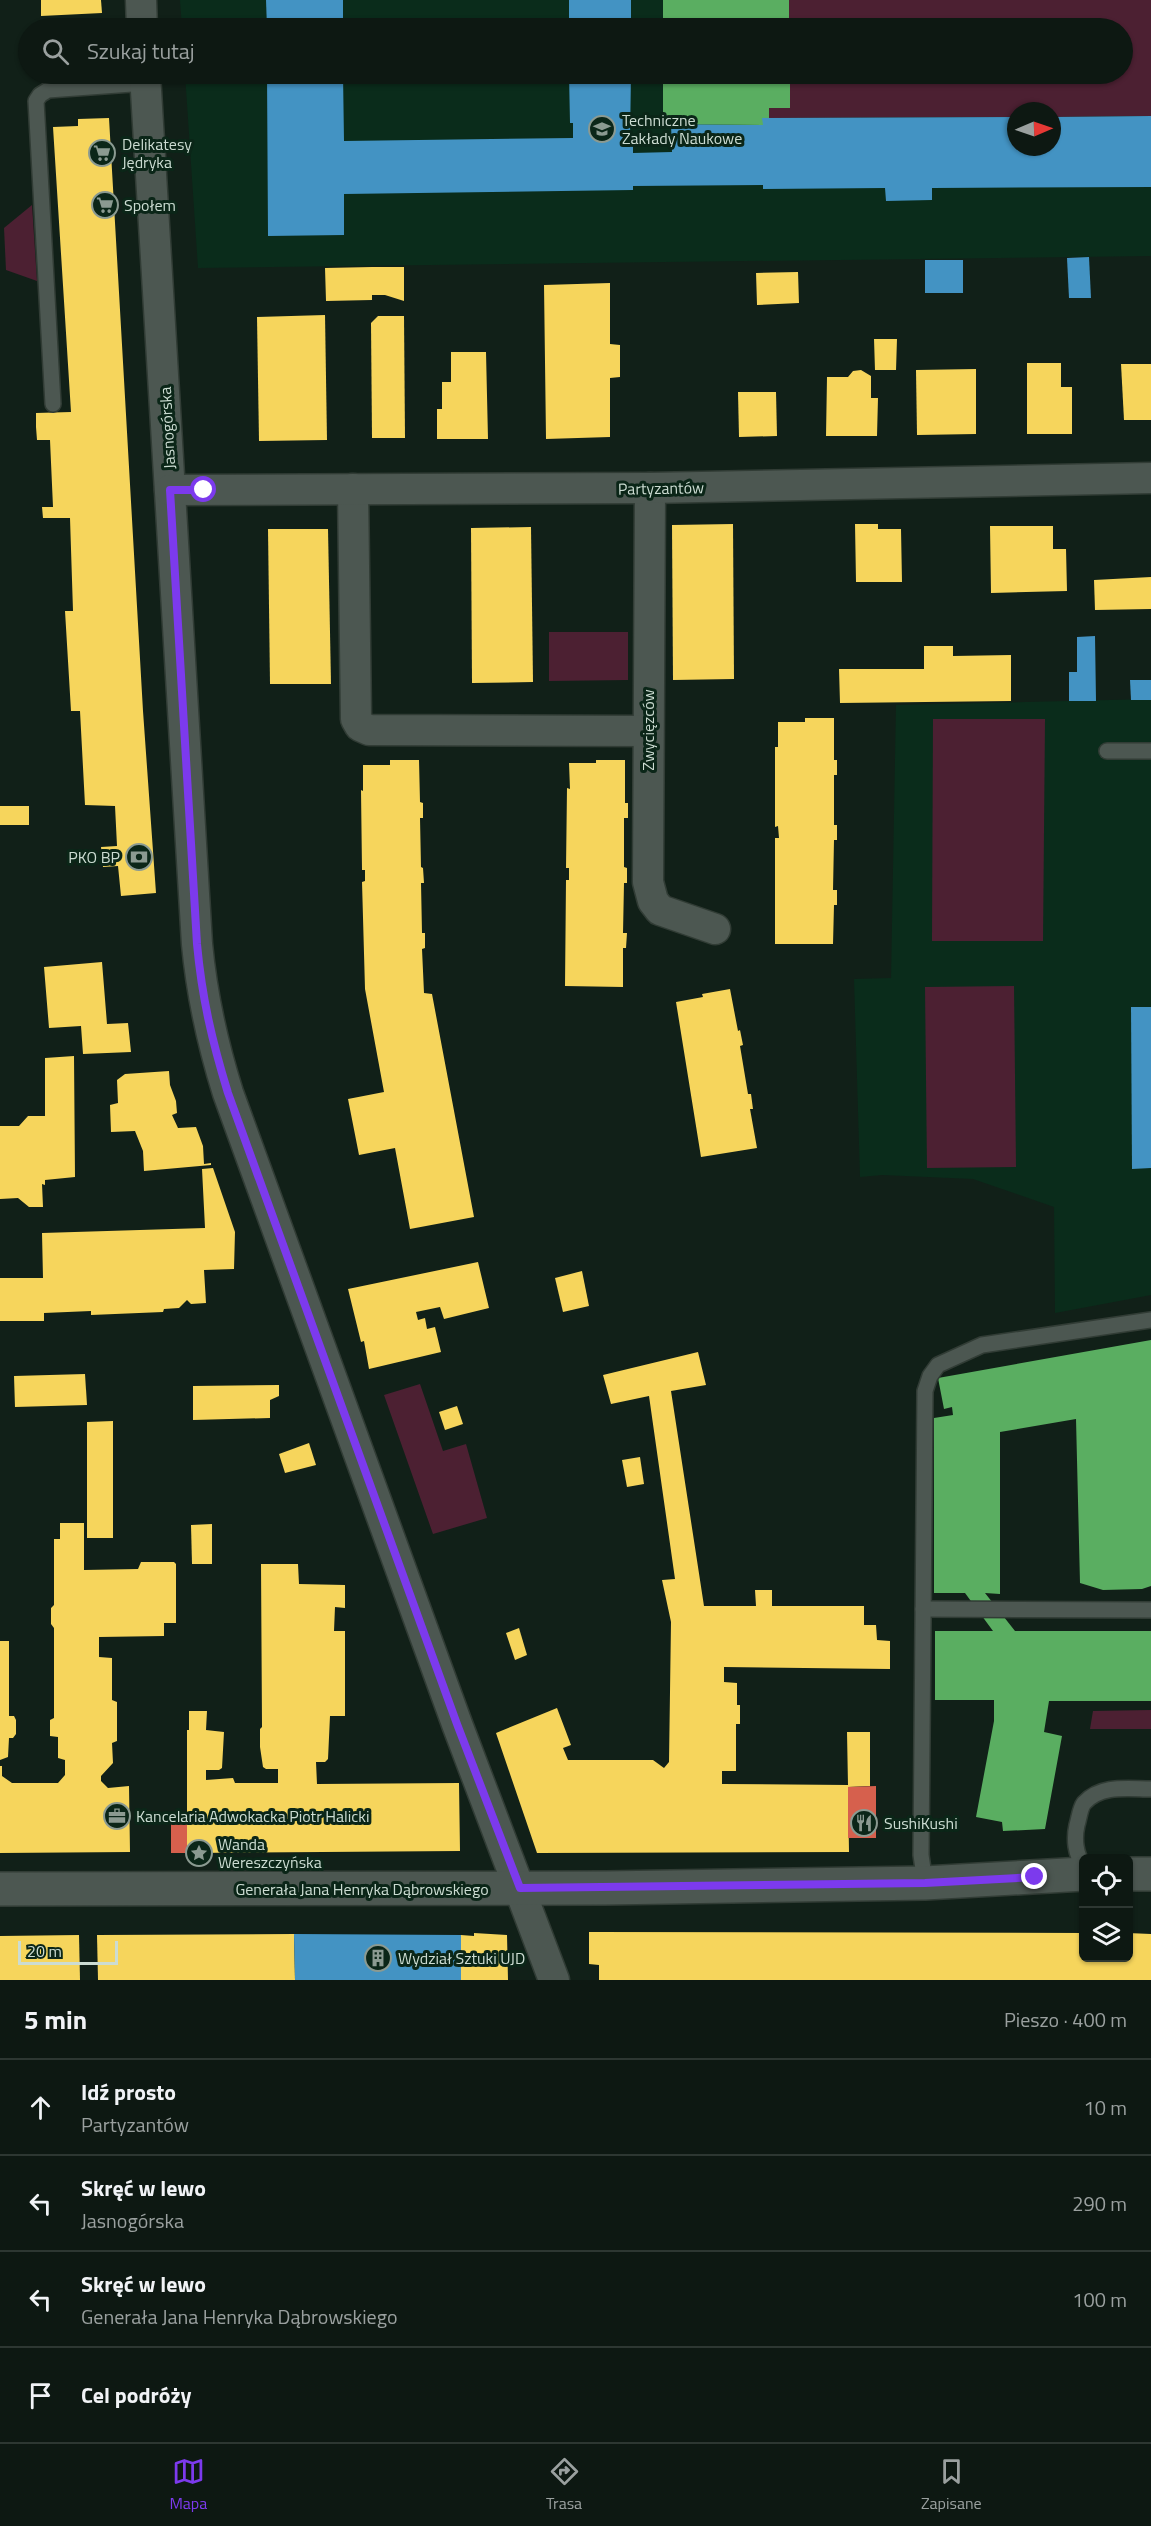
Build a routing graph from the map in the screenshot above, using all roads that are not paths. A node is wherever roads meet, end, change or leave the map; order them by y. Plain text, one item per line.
1 (141, 0) edge
2 (142, 18) edge
3 (97, 84) edge
4 (146, 84) edge
5 (53, 404) dead end
6 (1151, 478) edge
7 (650, 488) junction
8 (353, 489) junction
9 (170, 490) junction
10 (647, 731) junction
11 (1107, 751) dead end
12 (1151, 751) edge
13 (716, 929) dead end
14 (1151, 1320) edge
15 (924, 1610) junction
16 (1151, 1610) edge
17 (1151, 1789) edge
18 (1079, 1855) edge
19 (1079, 1874) edge
20 (1133, 1874) edge
21 (1151, 1874) edge
22 (925, 1883) junction
23 (520, 1888) junction
24 (0, 1889) edge
25 (554, 1980) edge

1 - 2 street
3 - 5 lane
4 - 9 street, Jasnogórska
6 - 7 street, Partyzantów
7 - 8 street, Partyzantów
7 - 10 street, Zwycięzców
8 - 9 street, Partyzantów
8 - 10 street
9 - 23 street, Jasnogórska
10 - 13 street, Zwycięzców
11 - 12 lane
14 - 15 lane
15 - 16 lane
15 - 22 lane
17 - 18 lane
19 - 22 street, Generała Jana Henryka Dąbrowskiego
20 - 21 street
22 - 23 street, Generała Jana Henryka Dąbrowskiego
23 - 24 street, Generała Jana Henryka Dąbrowskiego
23 - 25 street, Jasnogórska

